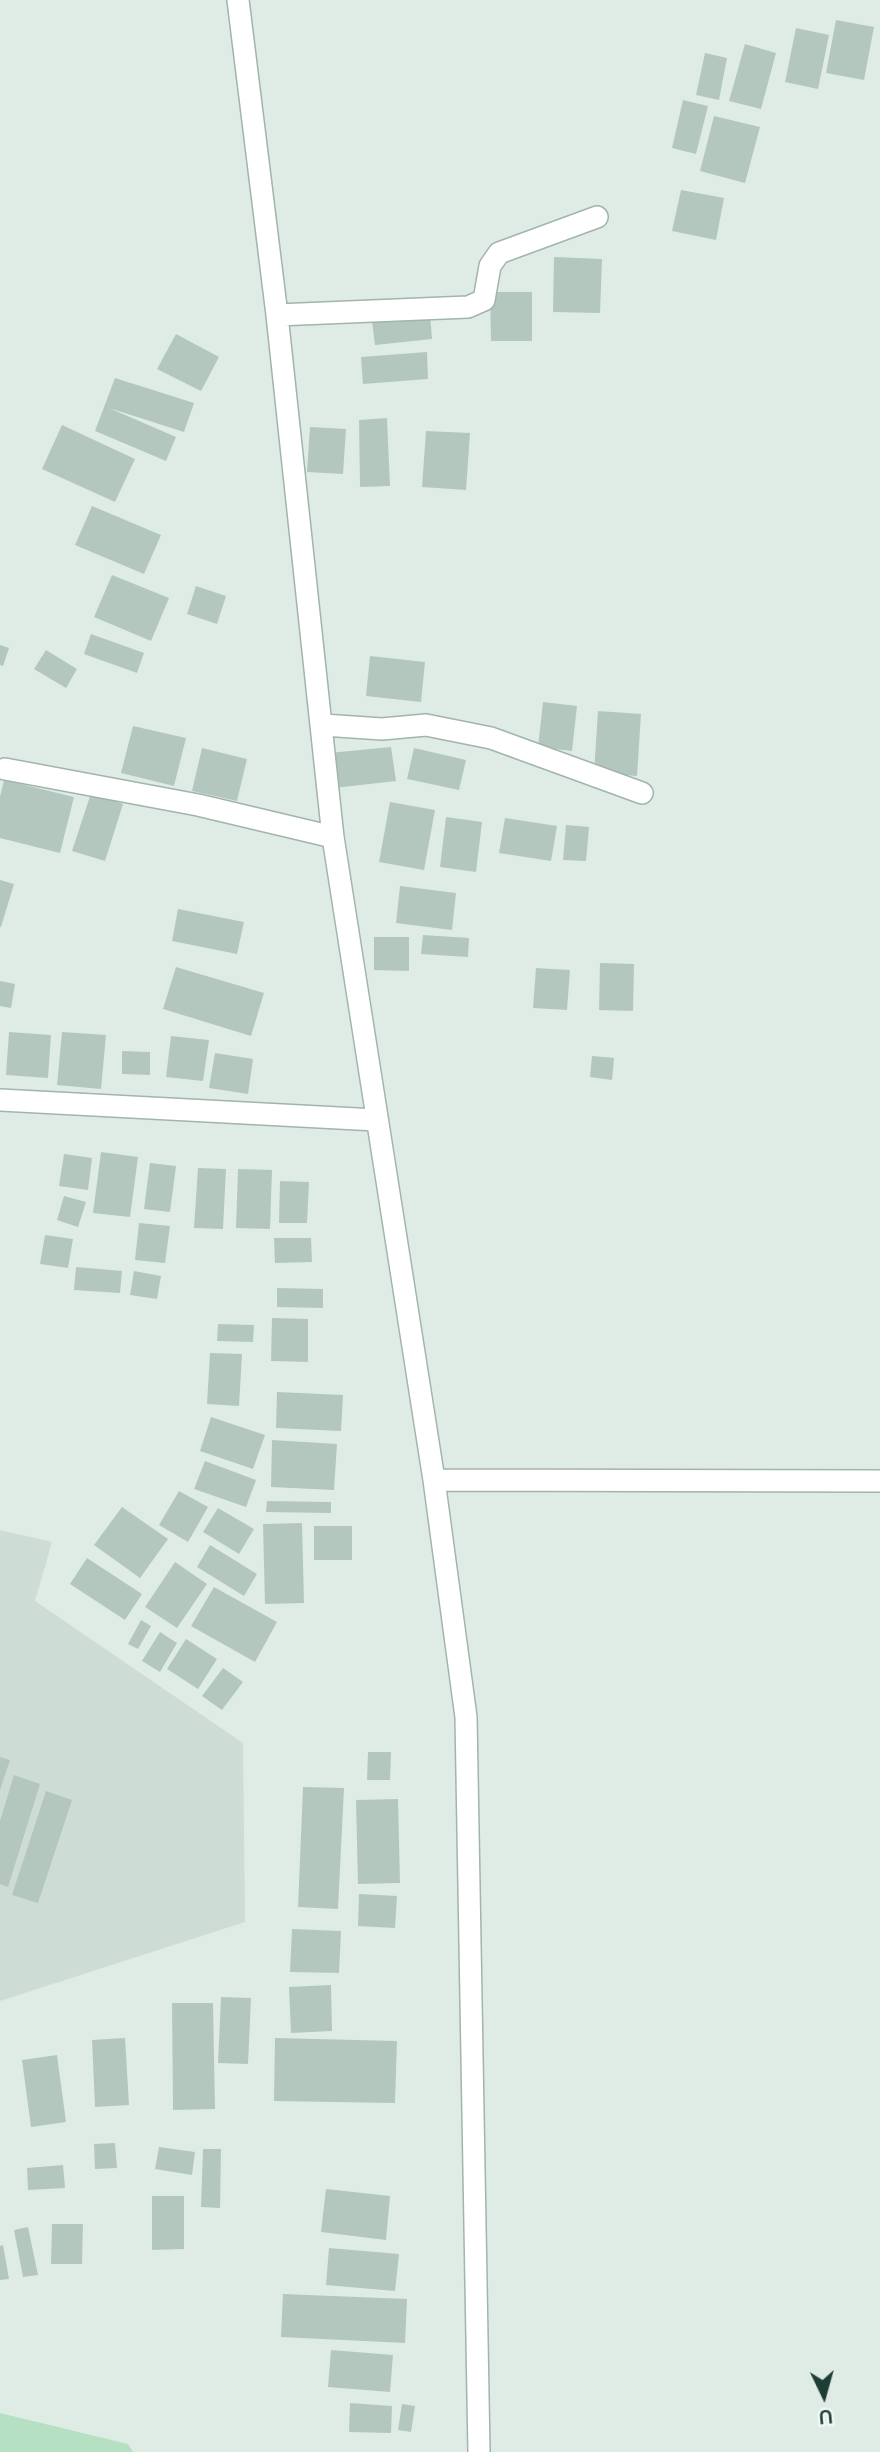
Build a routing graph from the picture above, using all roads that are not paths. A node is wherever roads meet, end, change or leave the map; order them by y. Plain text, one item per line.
1 (238, 0) edge
2 (597, 218) dead end
3 (277, 314) junction
4 (323, 725) junction
5 (5, 769) dead end
6 (642, 793) dead end
7 (332, 837) junction
8 (0, 1100) edge
9 (376, 1120) junction
10 (434, 1480) junction
11 (880, 1481) edge
12 (480, 2452) edge

1 - 3 street
2 - 3 street
3 - 4 street
4 - 6 street
4 - 7 street
5 - 7 street
7 - 9 street
8 - 9 street
9 - 10 street
10 - 11 street
10 - 12 street

